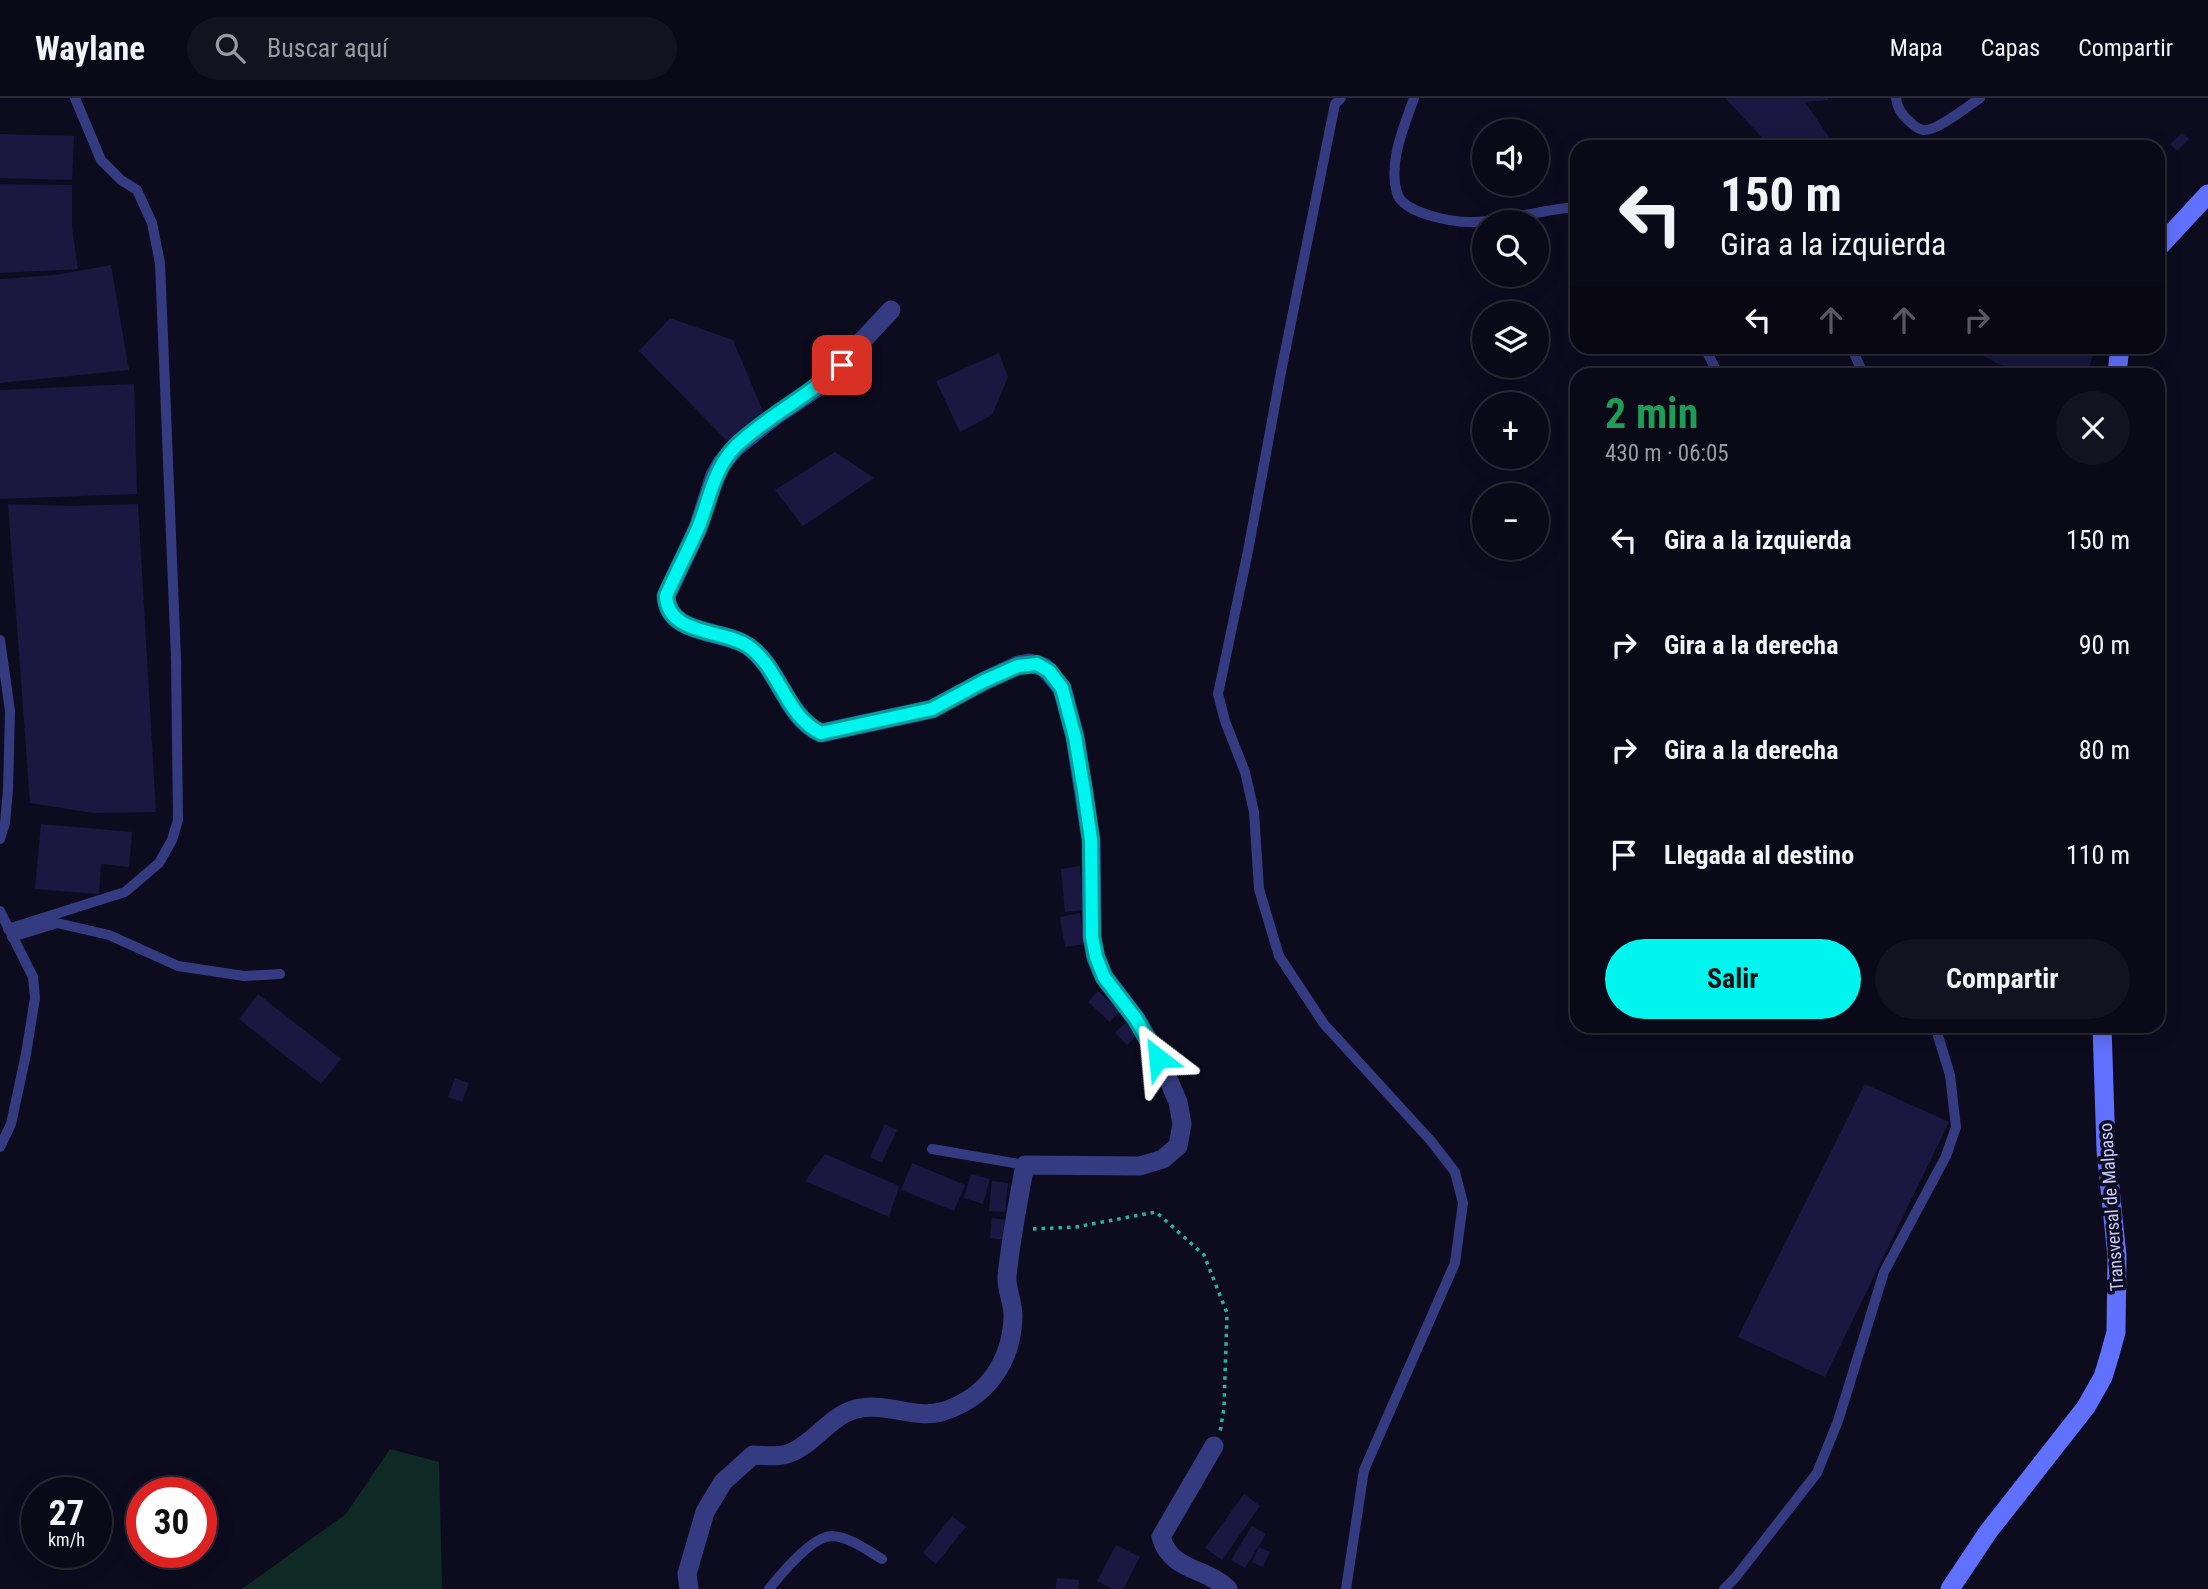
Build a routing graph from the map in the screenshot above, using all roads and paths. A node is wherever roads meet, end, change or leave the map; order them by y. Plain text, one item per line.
1 (75, 98) edge
2 (1341, 98) edge
3 (1414, 98) edge
4 (1896, 98) edge
5 (1980, 98) edge
6 (2208, 194) edge
7 (1570, 208) edge
8 (2165, 240) edge
9 (891, 310) dead end
10 (0, 640) edge
11 (0, 839) edge
12 (0, 911) edge
13 (10, 933) junction
14 (280, 974) dead end
15 (1937, 1033) edge
16 (2101, 1033) edge
17 (0, 1147) edge
18 (932, 1149) dead end
19 (1026, 1165) junction
20 (1014, 1232) junction
21 (1214, 1446) joint
22 (882, 1559) dead end
23 (689, 1589) edge
24 (769, 1589) edge
25 (1228, 1589) edge
26 (1346, 1589) edge
27 (1724, 1589) edge
28 (1950, 1589) edge

1 - 13 lane
2 - 26 lane
3 - 7 lane
4 - 5 lane
6 - 8 main road
9 - 19 street
10 - 11 lane
12 - 13 lane
13 - 14 lane
13 - 17 lane
15 - 27 lane
16 - 28 main road, Transversal de Malpaso
18 - 19 lane
19 - 20 street
20 - 21 path
20 - 23 street
21 - 25 street
22 - 24 lane

